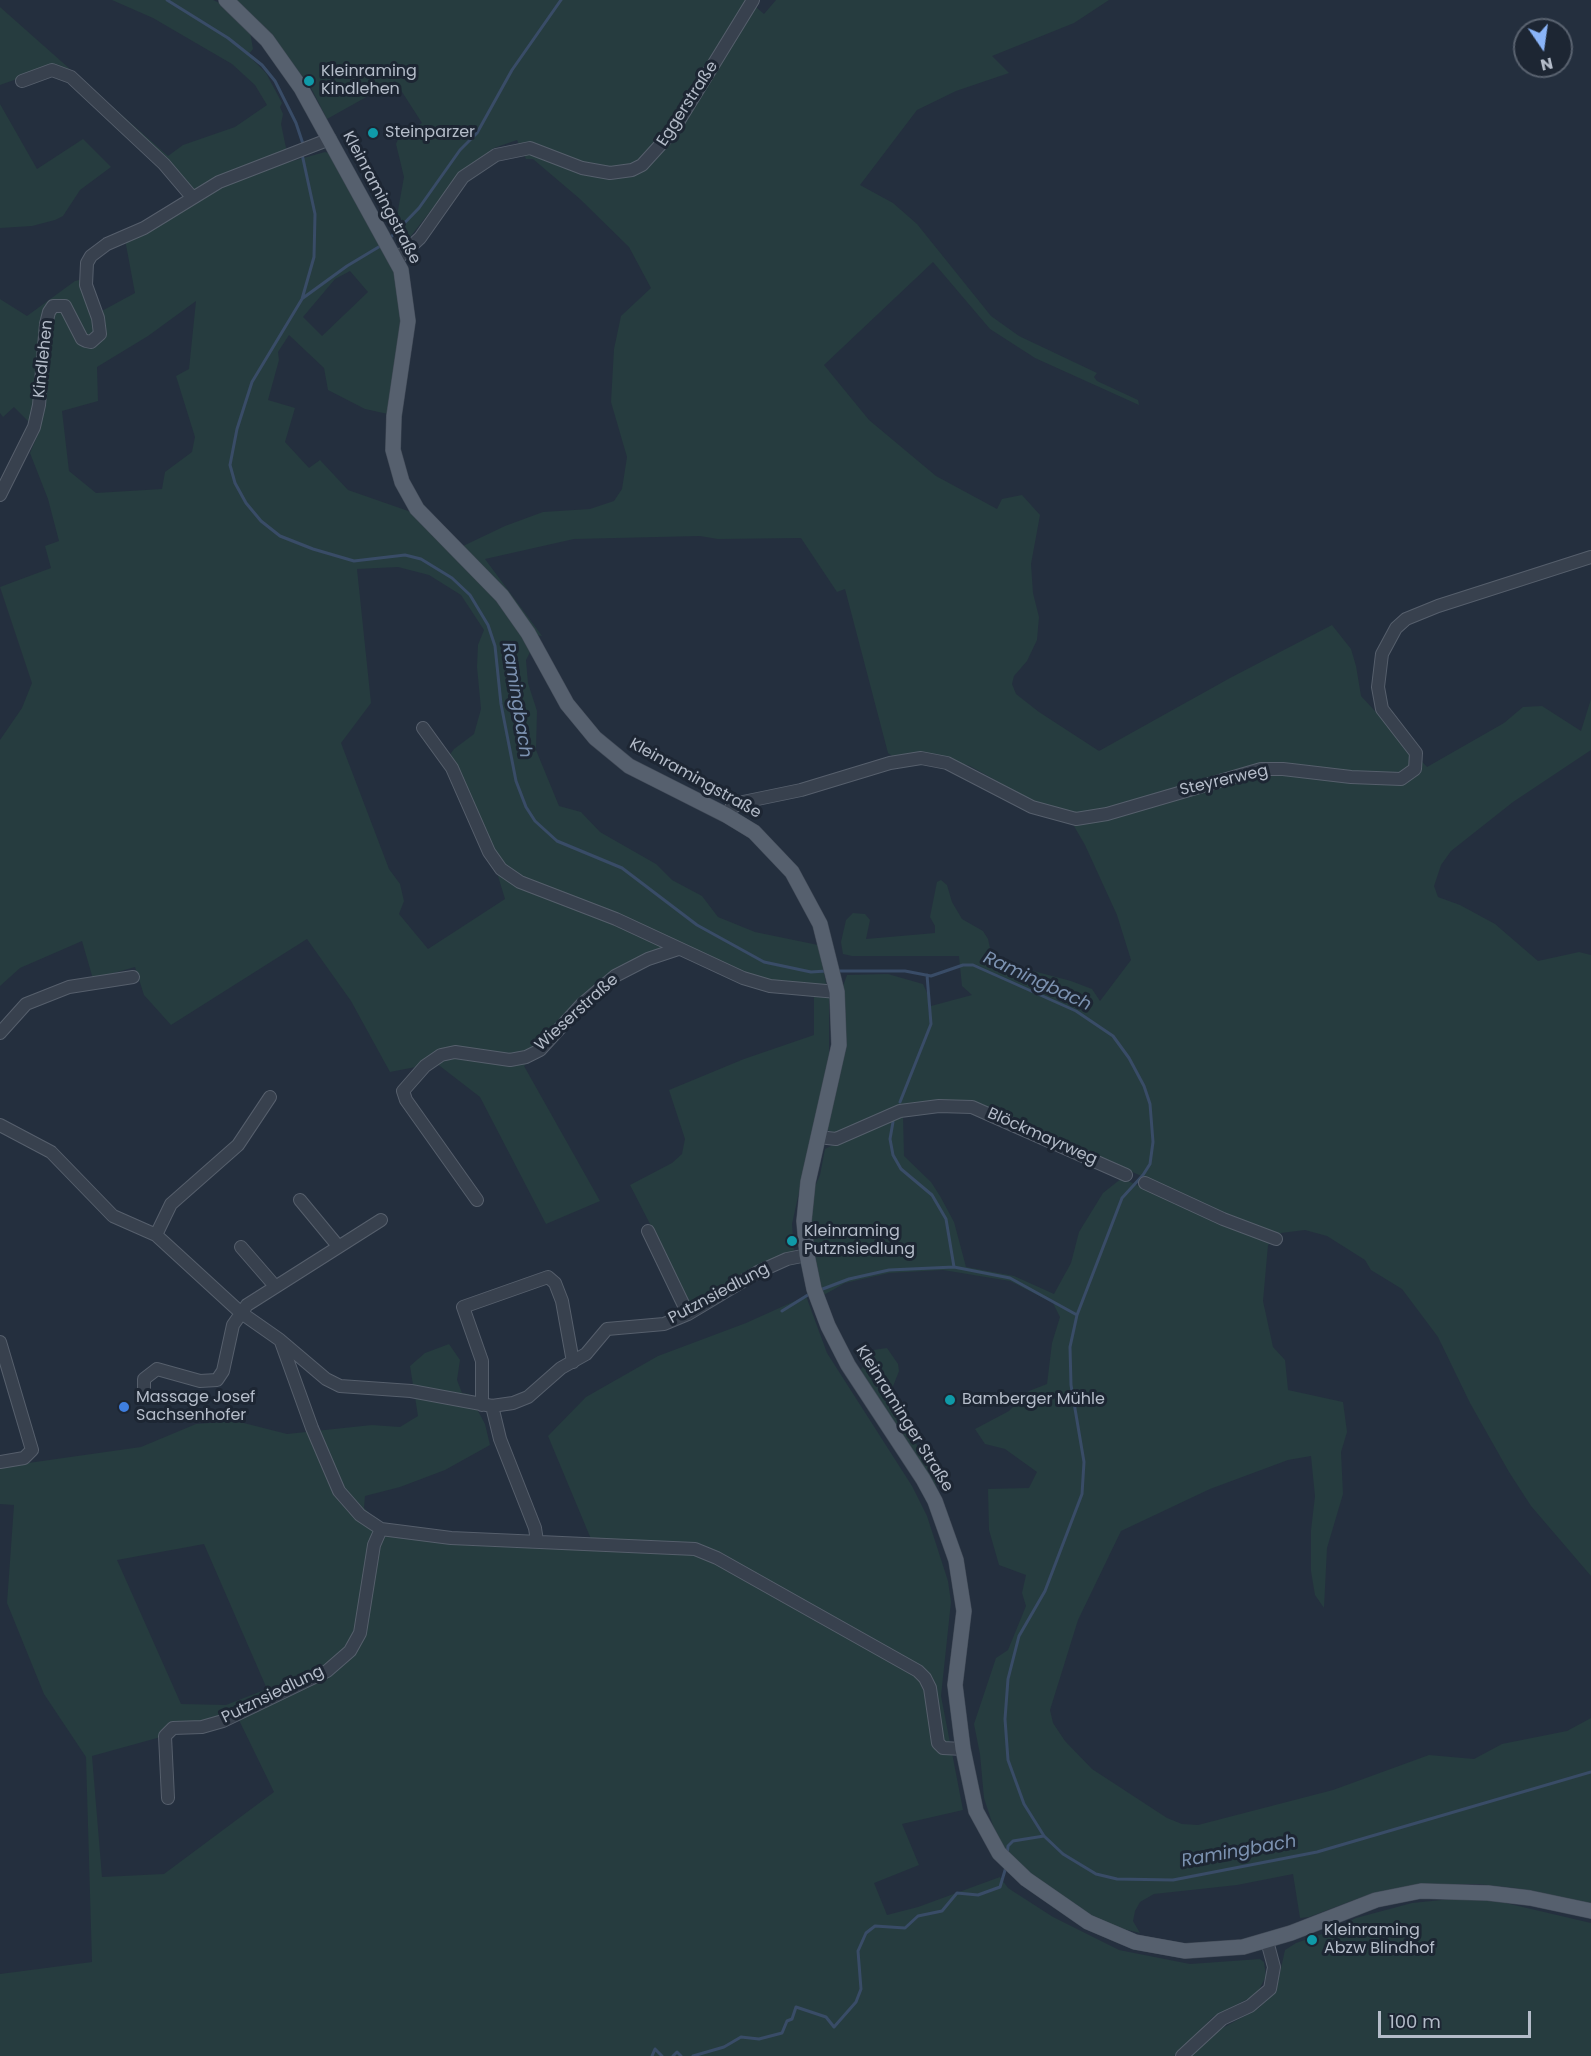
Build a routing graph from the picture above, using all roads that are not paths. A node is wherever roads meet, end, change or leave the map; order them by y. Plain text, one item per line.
1 (226, 0) edge
2 (753, 0) edge
3 (22, 81) dead end
4 (330, 139) junction
5 (192, 197) junction
6 (396, 256) junction
7 (0, 495) edge
8 (1591, 557) edge
9 (423, 728) dead end
10 (726, 815) junction
11 (827, 946) joint
12 (678, 949) junction
13 (133, 977) dead end
14 (837, 989) junction
15 (0, 1033) edge
16 (270, 1097) dead end
17 (0, 1125) edge
18 (819, 1137) junction
19 (1126, 1174) dead end
20 (1145, 1184) dead end
21 (300, 1200) dead end
22 (477, 1200) dead end
23 (381, 1220) dead end
24 (648, 1231) dead end
25 (156, 1235) junction
26 (1276, 1239) dead end
27 (339, 1246) junction
28 (241, 1247) dead end
29 (807, 1255) junction
30 (274, 1286) junction
31 (240, 1312) junction
32 (688, 1314) junction
33 (280, 1340) junction
34 (0, 1342) edge
35 (573, 1362) junction
36 (144, 1392) dead end
37 (487, 1406) junction
38 (0, 1462) edge
39 (381, 1529) junction
40 (537, 1541) junction
41 (963, 1749) junction
42 (168, 1798) dead end
43 (1591, 1911) edge
44 (1267, 1941) junction
45 (1182, 2056) edge

1 - 4 main road, Kleinramingstraße
2 - 6 street, Eggerstraße
3 - 5 street
4 - 5 street, Kindlehen
4 - 6 main road, Kleinramingstraße
5 - 7 street, Kindlehen
6 - 10 main road, Kleinramingstraße
8 - 10 street, Steyrerweg
9 - 12 street
10 - 11 main road, Kleinramingstraße
11 - 14 main road, Kleinraminger Straße
12 - 14 street
12 - 22 street, Wieserstraße
13 - 15 street
14 - 18 main road, Kleinraminger Straße
16 - 25 street
17 - 25 street, Putznsiedlung
18 - 19 street, Blöckmayrweg
18 - 29 main road, Kleinraminger Straße
20 - 26 street
21 - 27 street
23 - 27 street
24 - 32 street
25 - 31 street, Putznsiedlung
27 - 30 street
28 - 30 street
29 - 32 street, Putznsiedlung
29 - 41 main road, Kleinraminger Straße
30 - 31 street
31 - 33 street, Putznsiedlung
31 - 36 street
32 - 35 street, Putznsiedlung
33 - 37 street, Putznsiedlung
33 - 39 street
34 - 38 street
35 - 37 street, Putznsiedlung
35 - 37 street
37 - 40 street
39 - 40 street
39 - 42 street, Putznsiedlung
40 - 41 street
41 - 44 main road, Kleinraminger Straße
43 - 44 main road, Kleinraminger Straße
44 - 45 street

